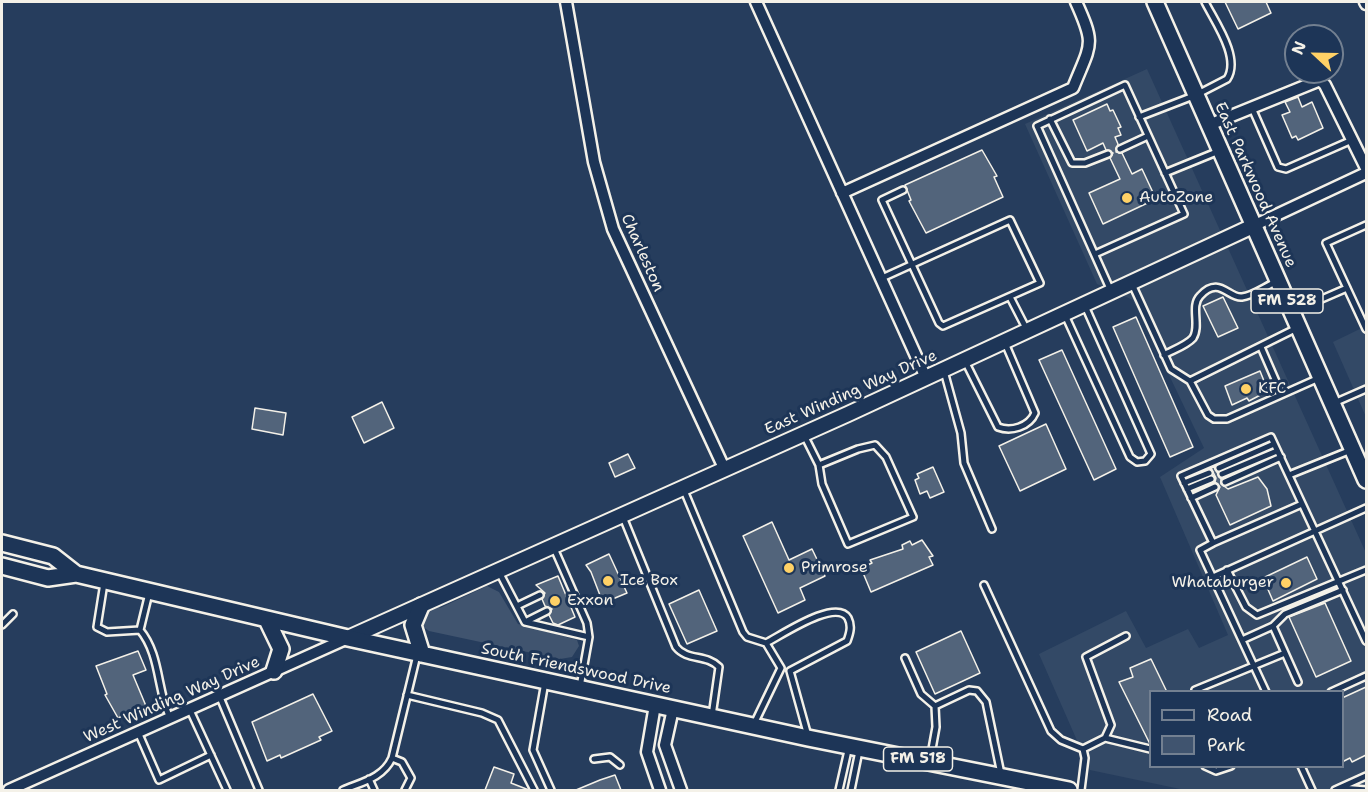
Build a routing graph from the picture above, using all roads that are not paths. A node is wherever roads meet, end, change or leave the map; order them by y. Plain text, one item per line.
1 (566, 2) edge
2 (756, 2) edge
3 (1076, 2) edge
4 (1155, 2) edge
5 (1205, 2) edge
6 (1196, 95) junction
7 (1252, 108) junction
8 (1139, 117) junction
9 (1050, 119) junction
10 (1209, 125) junction
11 (1148, 136) junction
12 (1352, 140) junction
13 (1120, 149) dead end
14 (1220, 150) junction
15 (1108, 154) dead end
16 (1165, 173) junction
17 (1366, 174) edge
18 (903, 190) dead end
19 (842, 193) junction
20 (1253, 225) junction
21 (1366, 225) edge
22 (1095, 254) junction
23 (912, 264) junction
24 (881, 278) junction
25 (1278, 281) junction
26 (1131, 282) junction
27 (1347, 288) junction
28 (1111, 291) junction
29 (1010, 297) junction
30 (1084, 304) junction
31 (1292, 312) junction
32 (1065, 313) junction
33 (1366, 325) edge
34 (1299, 328) junction
35 (1027, 331) junction
36 (1004, 341) junction
37 (1261, 346) junction
38 (1164, 355) junction
39 (964, 360) junction
40 (943, 370) junction
41 (1321, 377) junction
42 (926, 378) junction
43 (1190, 381) junction
44 (1366, 389) edge
45 (1281, 393) junction
46 (1332, 404) junction
47 (803, 433) junction
48 (1274, 444) junction
49 (1277, 451) junction
50 (1359, 453) edge
51 (1281, 457) junction
52 (819, 465) junction
53 (724, 468) junction
54 (1219, 468) dead end
55 (1209, 472) dead end
56 (1222, 474) dead end
57 (1289, 475) junction
58 (1211, 479) dead end
59 (1366, 480) edge
60 (1226, 482) dead end
61 (1184, 483) junction
62 (683, 487) junction
63 (1215, 487) dead end
64 (1187, 489) junction
65 (1191, 498) junction
66 (1302, 504) junction
67 (1366, 508) edge
68 (621, 513) junction
69 (992, 529) dead end
70 (1315, 531) junction
71 (2, 543) edge
72 (1213, 543) junction
73 (552, 545) junction
74 (2, 566) edge
75 (498, 569) junction
76 (1227, 570) junction
77 (1366, 570) edge
78 (76, 574) junction
79 (1213, 577) junction
80 (105, 581) junction
81 (568, 581) junction
82 (1338, 581) junction
83 (561, 585) dead end
84 (984, 585) dead end
85 (1343, 590) junction
86 (150, 593) junction
87 (540, 595) dead end
88 (576, 599) junction
89 (569, 602) dead end
90 (421, 606) junction
91 (517, 606) junction
92 (547, 611) dead end
93 (13, 614) dead end
94 (267, 620) junction
95 (525, 622) junction
96 (2, 625) edge
97 (1273, 626) junction
98 (140, 630) junction
99 (1126, 636) dead end
100 (589, 637) junction
101 (348, 638) junction
102 (1242, 639) junction
103 (1366, 640) edge
104 (766, 643) junction
105 (1285, 652) junction
106 (420, 654) junction
107 (905, 658) dead end
108 (1254, 665) junction
109 (781, 668) junction
110 (274, 671) junction
111 (790, 671) junction
112 (1366, 676) edge
113 (546, 681) junction
114 (1298, 682) dead end
115 (580, 689) junction
116 (1195, 690) edge
117 (1265, 690) edge
118 (1335, 690) edge
119 (219, 695) junction
120 (407, 695) junction
121 (655, 705) junction
122 (935, 706) junction
123 (189, 708) junction
124 (673, 709) junction
125 (169, 716) junction
126 (711, 717) junction
127 (753, 726) junction
128 (138, 732) junction
129 (808, 738) junction
130 (1105, 738) junction
131 (855, 746) junction
132 (1083, 749) junction
133 (1149, 749) edge
134 (211, 755) junction
135 (392, 758) junction
136 (594, 759) dead end
137 (930, 761) junction
138 (620, 765) dead end
139 (1209, 768) edge
140 (1225, 768) edge
141 (1302, 768) edge
142 (1001, 776) junction
143 (1366, 776) edge
144 (369, 779) junction
145 (1053, 789) edge
146 (1338, 789) edge
147 (9, 790) edge
148 (227, 790) edge
149 (258, 790) edge
150 (343, 790) edge
151 (374, 790) edge
152 (405, 790) edge
153 (534, 790) edge
154 (551, 790) edge
155 (660, 790) edge
156 (681, 790) edge
157 (839, 790) edge
158 (851, 790) edge
159 (1069, 790) edge
160 (1081, 790) edge
161 (1312, 790) edge
162 (1366, 790) edge

1 - 53 street, Charleston
2 - 19 street
3 - 19 street
4 - 6 main road, East Parkwood Avenue / FM 528
5 - 6 lane
6 - 8 lane
6 - 10 main road, East Parkwood Avenue / FM 528
7 - 10 street
7 - 12 street
7 - 12 lane
8 - 9 lane
8 - 11 lane
9 - 15 lane
9 - 22 lane
10 - 14 main road, East Parkwood Avenue / FM 528
11 - 13 lane
11 - 16 lane
12 - 17 street
14 - 16 lane
14 - 20 main road, East Parkwood Avenue / FM 528
16 - 22 lane
17 - 20 street, East Winding Way Drive
18 - 23 lane
19 - 24 street
20 - 25 main road, East Parkwood Avenue / FM 528
20 - 26 street, East Winding Way Drive
21 - 27 lane
22 - 28 lane
23 - 24 lane
23 - 29 lane
23 - 29 lane
24 - 42 street
25 - 31 main road, East Parkwood Avenue / FM 528
25 - 38 lane
26 - 28 street, East Winding Way Drive
26 - 38 lane
27 - 31 lane
27 - 33 lane
28 - 30 street, East Winding Way Drive
29 - 35 lane
30 - 32 street, East Winding Way Drive
30 - 32 lane
31 - 34 main road, East Parkwood Avenue / FM 528
32 - 35 street, East Winding Way Drive
34 - 37 lane
34 - 41 main road, East Parkwood Avenue / FM 528
35 - 36 street, East Winding Way Drive
36 - 39 street, East Winding Way Drive
36 - 39 lane
37 - 43 lane
37 - 45 lane
38 - 43 lane
39 - 40 street, East Winding Way Drive
40 - 42 street, East Winding Way Drive
40 - 69 lane
41 - 45 lane
41 - 46 main road, East Parkwood Avenue / FM 528
42 - 47 street, East Winding Way Drive
43 - 45 lane
44 - 46 lane
46 - 50 main road, East Parkwood Avenue / FM 528
47 - 52 lane
47 - 53 street, East Winding Way Drive
48 - 49 lane
48 - 54 lane
48 - 61 lane
49 - 51 lane
49 - 56 lane
50 - 57 lane
50 - 59 main road, East Parkwood Avenue / FM 528
51 - 57 lane
51 - 60 lane
52 - 52 lane
53 - 62 street, East Winding Way Drive
55 - 61 lane
57 - 66 lane
58 - 64 lane
61 - 64 lane
62 - 68 street, East Winding Way Drive
62 - 104 lane
63 - 65 lane
64 - 65 lane
65 - 72 lane
66 - 70 lane
66 - 72 lane
67 - 70 lane
68 - 73 street, East Winding Way Drive
68 - 126 lane
70 - 76 lane
70 - 82 lane
71 - 78 main road, South Friendswood Drive / FM 518
72 - 79 lane
73 - 75 street, East Winding Way Drive
73 - 81 lane
74 - 78 main road, South Friendswood Drive / FM 518
75 - 90 street, East Winding Way Drive
75 - 91 lane
76 - 79 lane
76 - 82 lane
77 - 82 lane
78 - 80 main road, South Friendswood Drive / FM 518
79 - 102 lane
80 - 86 main road, South Friendswood Drive / FM 518
80 - 98 lane
81 - 83 lane
81 - 88 lane
82 - 85 lane
84 - 132 lane
85 - 97 lane
85 - 103 lane
86 - 94 main road, South Friendswood Drive / FM 518
86 - 98 lane
87 - 91 lane
88 - 89 lane
88 - 100 lane
90 - 101 street, East Winding Way Drive
90 - 106 main road
91 - 95 lane
92 - 95 lane
93 - 96 lane
94 - 101 main road, South Friendswood Drive / FM 518
94 - 110 main road
95 - 100 lane
97 - 102 lane
97 - 105 lane
98 - 125 lane
99 - 130 lane
100 - 115 lane
101 - 106 main road, South Friendswood Drive / FM 518
101 - 110 street, West Winding Way Drive
102 - 108 lane
104 - 109 lane
104 - 111 lane
105 - 108 lane
105 - 114 lane
106 - 113 main road, South Friendswood Drive / FM 518
106 - 120 lane
107 - 122 lane
108 - 116 lane
108 - 117 lane
109 - 111 lane
109 - 127 lane
110 - 119 street, West Winding Way Drive
111 - 129 lane
112 - 118 lane
113 - 115 main road, South Friendswood Drive / FM 518
113 - 154 lane
115 - 121 main road, South Friendswood Drive / FM 518
119 - 123 street, West Winding Way Drive
119 - 149 lane
120 - 135 lane
120 - 153 lane
121 - 124 main road, South Friendswood Drive / FM 518
121 - 155 street
122 - 137 lane
122 - 142 lane
123 - 125 street, West Winding Way Drive
123 - 134 lane
124 - 126 main road, South Friendswood Drive / FM 518
124 - 156 street
125 - 128 street, West Winding Way Drive
126 - 127 main road, South Friendswood Drive / FM 518
127 - 129 main road, South Friendswood Drive / FM 518
128 - 134 lane
128 - 147 street, West Winding Way Drive
129 - 131 main road, South Friendswood Drive / FM 518
130 - 132 lane
130 - 133 lane
131 - 137 main road, South Friendswood Drive / FM 518
131 - 157 lane
131 - 158 lane
132 - 160 lane
134 - 148 lane
135 - 144 lane
135 - 152 lane
136 - 138 lane
137 - 142 main road, South Friendswood Drive / FM 518
139 - 140 lane
141 - 161 lane
142 - 145 main road, South Friendswood Drive / FM 518
143 - 146 lane
144 - 150 lane
144 - 151 lane
145 - 159 main road, South Friendswood Drive / FM 518
146 - 162 lane

